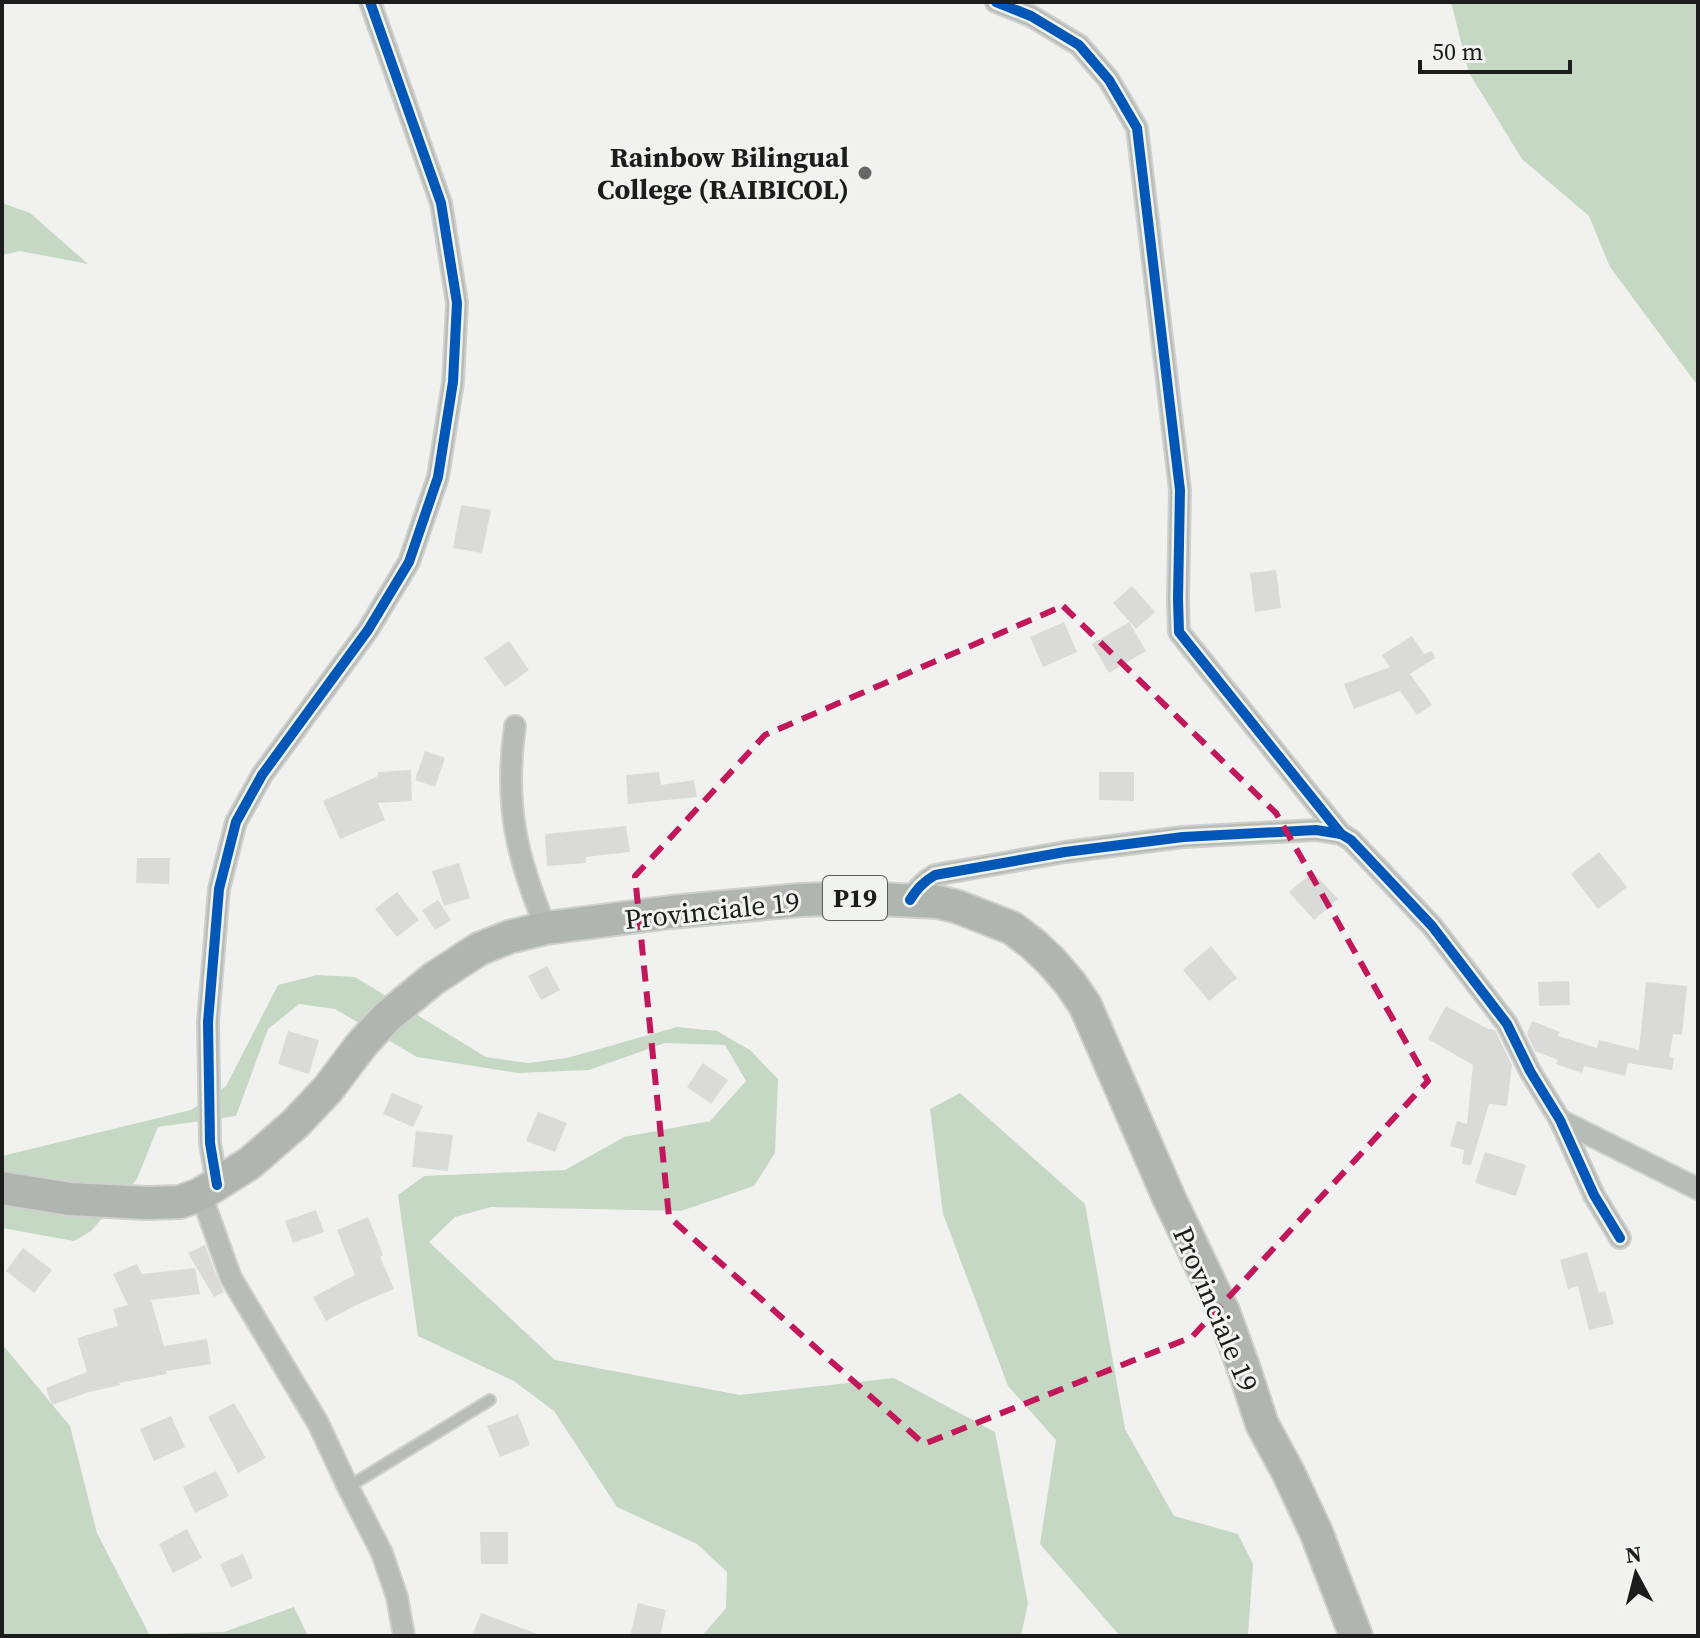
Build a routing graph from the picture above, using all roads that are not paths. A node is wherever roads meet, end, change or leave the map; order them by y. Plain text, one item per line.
1 (370, 2) edge
2 (996, 2) edge
3 (515, 726) dead end
4 (1341, 834) junction
5 (910, 900) junction
6 (546, 928) junction
7 (1560, 1120) junction
8 (2, 1188) edge
9 (1698, 1189) edge
10 (209, 1190) junction
11 (1620, 1238) dead end
12 (490, 1400) dead end
13 (348, 1487) junction
14 (404, 1636) edge
15 (1356, 1636) edge

1 - 10 street
2 - 4 street
3 - 6 street
4 - 5 street
4 - 7 street
5 - 6 main road, Provinciale 19 / P19
5 - 15 main road, Provinciale 19 / P19
6 - 10 main road, Provinciale 19 / P19
7 - 9 street
7 - 11 street
8 - 10 main road, Provinciale 19 / P19
10 - 13 street
12 - 13 lane
13 - 14 street

